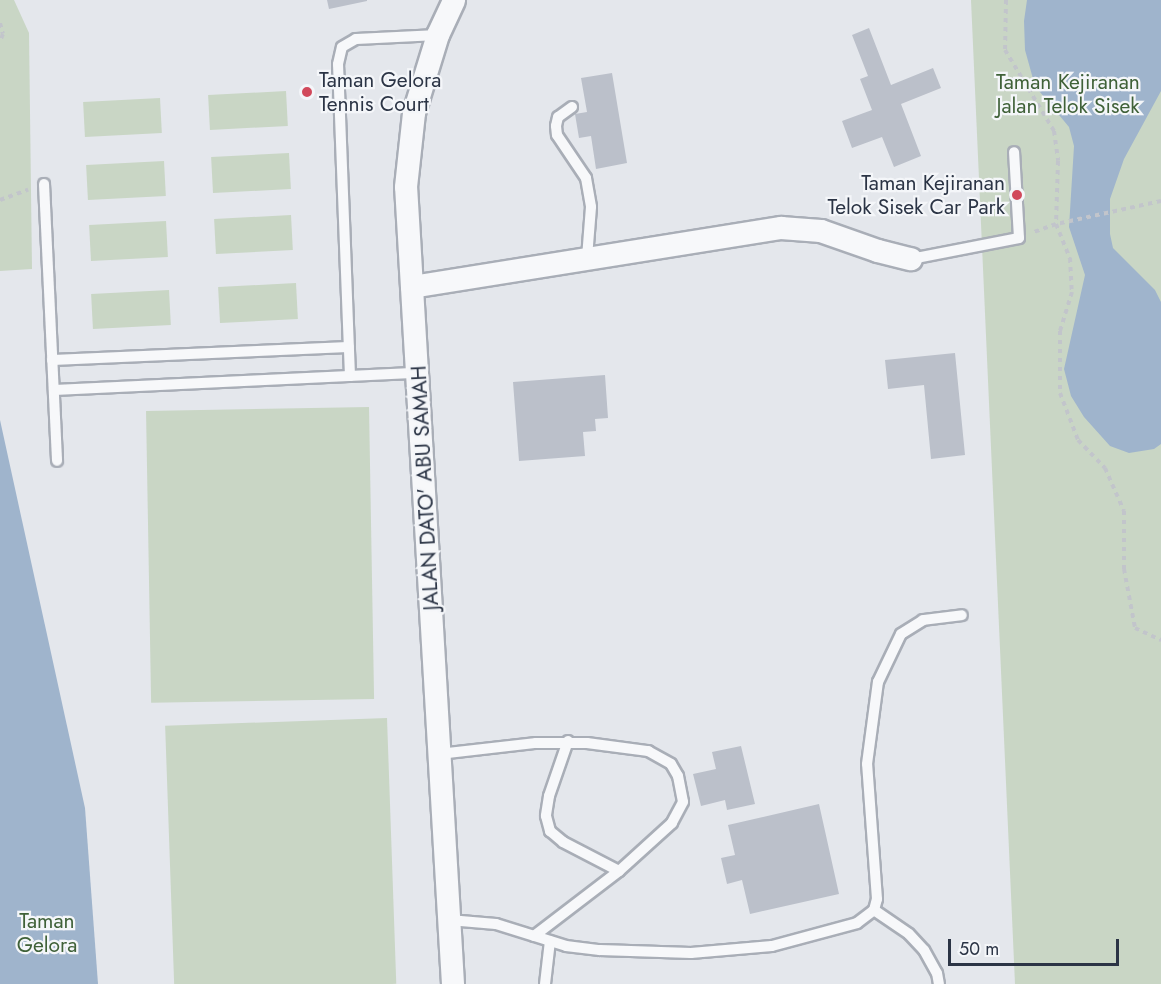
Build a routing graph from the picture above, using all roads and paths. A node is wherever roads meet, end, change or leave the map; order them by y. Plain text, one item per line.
1 (454, 0) edge
2 (1006, 0) edge
3 (0, 24) edge
4 (438, 35) junction
5 (0, 41) edge
6 (572, 107) dead end
7 (1014, 152) dead end
8 (45, 184) joint
9 (0, 200) edge
10 (1161, 201) edge
11 (1056, 224) junction
12 (1019, 238) junction
13 (587, 258) junction
14 (911, 259) joint
15 (412, 287) junction
16 (349, 346) junction
17 (52, 360) junction
18 (418, 373) junction
19 (350, 376) junction
20 (54, 390) junction
21 (57, 461) dead end
22 (962, 615) dead end
23 (1161, 640) edge
24 (568, 741) junction
25 (439, 754) junction
26 (619, 872) junction
27 (874, 910) junction
28 (449, 920) junction
29 (534, 936) junction
30 (550, 941) junction
31 (453, 984) edge
32 (545, 984) edge
33 (939, 984) edge

1 - 4 street, JALAN DATO' ABU SAMAH
2 - 11 path
3 - 5 path
4 - 15 street, JALAN DATO' ABU SAMAH
4 - 16 lane
6 - 13 lane
7 - 12 lane
8 - 9 path
8 - 17 lane
10 - 11 path
11 - 12 path
11 - 23 path
12 - 14 lane
13 - 14 street
13 - 15 street
15 - 18 street, JALAN DATO' ABU SAMAH
16 - 17 lane
16 - 19 lane
17 - 20 lane
18 - 19 lane
18 - 25 street, JALAN DATO' ABU SAMAH
19 - 20 lane
20 - 21 lane
22 - 27 lane
24 - 25 lane
24 - 26 lane
24 - 26 lane
25 - 28 street, JALAN DATO' ABU SAMAH
26 - 29 lane
27 - 30 lane
27 - 33 lane
28 - 29 lane
28 - 31 street, JALAN DATO' ABU SAMAH
29 - 30 lane
30 - 32 lane

